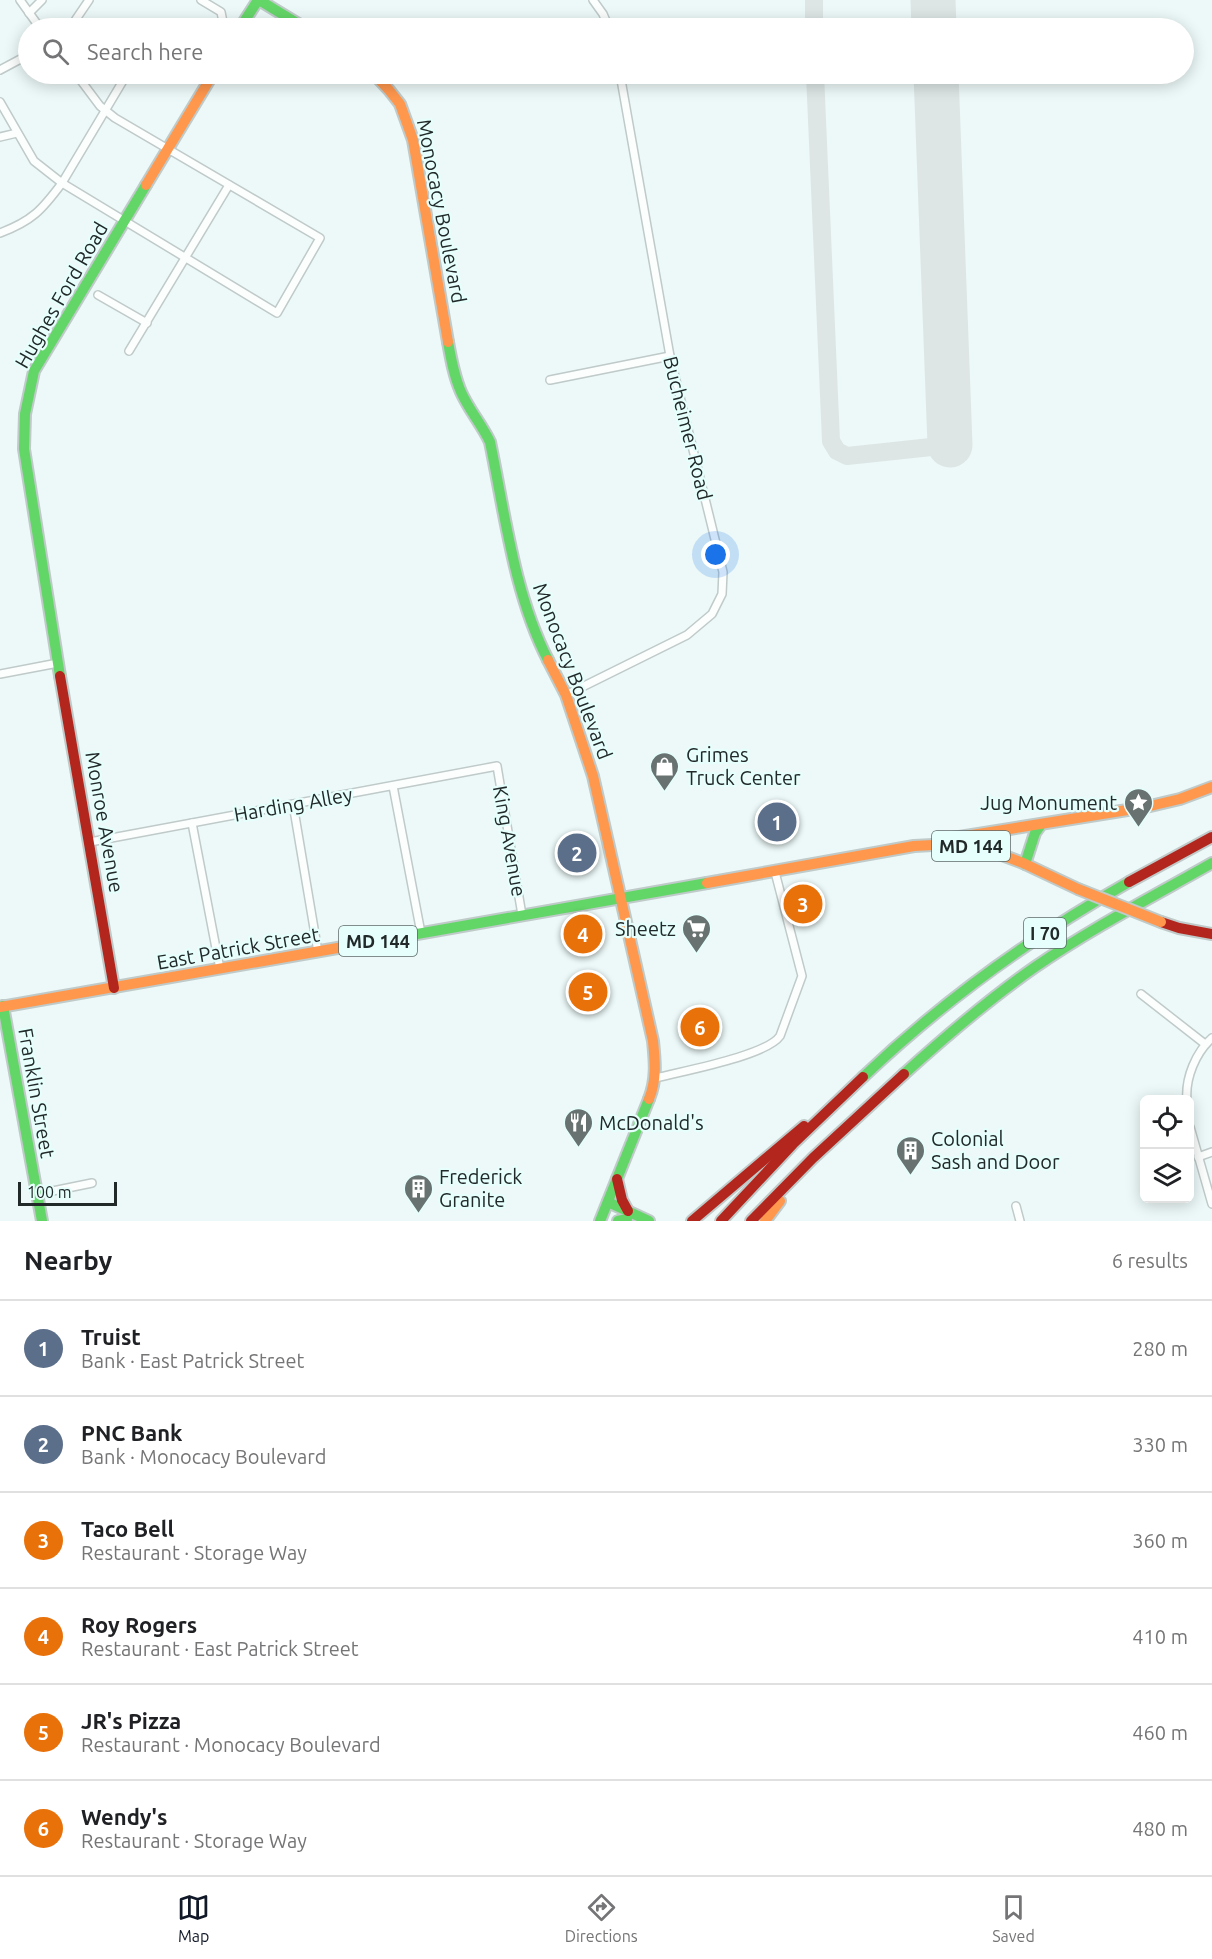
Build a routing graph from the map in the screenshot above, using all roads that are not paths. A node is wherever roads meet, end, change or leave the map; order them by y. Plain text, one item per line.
1 (20, 0) edge
2 (42, 0) edge
3 (88, 0) edge
4 (201, 0) edge
5 (258, 0) edge
6 (593, 0) edge
7 (29, 13) junction
8 (33, 18) edge
9 (76, 18) edge
10 (222, 18) edge
11 (246, 18) edge
12 (288, 18) edge
13 (605, 18) edge
14 (18, 60) edge
15 (0, 70) edge
16 (84, 84) edge
17 (122, 84) edge
18 (207, 84) edge
19 (386, 84) edge
20 (622, 84) edge
21 (0, 102) edge
22 (105, 110) junction
23 (16, 133) junction
24 (0, 137) edge
25 (168, 148) junction
26 (62, 183) junction
27 (229, 184) junction
28 (124, 221) junction
29 (0, 232) edge
30 (185, 258) junction
31 (98, 295) dead end
32 (147, 322) junction
33 (129, 351) dead end
34 (670, 356) junction
35 (550, 380) dead end
36 (58, 663) junction
37 (0, 674) edge
38 (566, 695) junction
39 (497, 766) joint
40 (393, 786) junction
41 (1212, 787) edge
42 (293, 804) junction
43 (192, 823) junction
44 (1040, 826) junction
45 (1212, 837) edge
46 (90, 842) junction
47 (914, 846) junction
48 (1212, 863) edge
49 (1025, 864) junction
50 (775, 872) junction
51 (620, 899) junction
52 (522, 915) junction
53 (421, 933) junction
54 (1212, 934) edge
55 (318, 952) junction
56 (220, 969) junction
57 (114, 988) junction
58 (1141, 994) dead end
59 (1, 1006) edge
60 (1212, 1038) edge
61 (1205, 1044) junction
62 (656, 1077) junction
63 (848, 1092) junction
64 (1187, 1095) edge
65 (1194, 1142) edge
66 (1212, 1152) edge
67 (1198, 1156) junction
68 (802, 1169) junction
69 (617, 1179) junction
70 (92, 1183) dead end
71 (38, 1194) junction
72 (1212, 1204) edge
73 (1016, 1206) dead end
74 (604, 1211) edge
75 (626, 1218) edge
76 (42, 1221) edge
77 (649, 1221) edge
78 (692, 1221) edge
79 (721, 1221) edge
80 (751, 1221) edge
81 (765, 1221) edge
82 (1020, 1221) edge

1 - 7 street
2 - 7 street
3 - 9 street
4 - 10 street
5 - 11 main road
5 - 12 main road
6 - 13 street
7 - 8 street
14 - 15 street
16 - 22 street
17 - 22 street
18 - 25 main road, Hughes Ford Road
19 - 38 main road, Monocacy Boulevard
20 - 34 street, Bucheimer Road
21 - 23 street
22 - 25 street
22 - 26 street
23 - 24 street
23 - 26 street
25 - 27 street
25 - 28 main road, Hughes Ford Road
26 - 28 street
26 - 29 street
27 - 30 street
27 - 30 street
28 - 30 street
28 - 36 main road, Hughes Ford Road
30 - 32 street
31 - 32 street
32 - 33 street
34 - 35 street
34 - 38 street, Bucheimer Road
36 - 37 street
36 - 46 main road, Monroe Avenue
38 - 51 main road, Monocacy Boulevard
39 - 40 street, Harding Alley
39 - 52 street, King Avenue
40 - 42 street, Harding Alley
40 - 53 street
41 - 44 main road
42 - 43 street, Harding Alley
42 - 55 street
43 - 46 street, Harding Alley
43 - 56 street
44 - 47 main road
44 - 49 main road
45 - 63 main road, I 70
46 - 57 main road, Monroe Avenue
47 - 49 main road, East Patrick Street / MD 144
47 - 50 main road, East Patrick Street / MD 144
48 - 68 main road, I 70
49 - 54 main road, East Patrick Street / MD 144, bridge
50 - 51 main road, East Patrick Street / MD 144
50 - 62 street
51 - 52 main road, East Patrick Street / MD 144
51 - 62 main road, Monocacy Boulevard
52 - 53 main road, East Patrick Street / MD 144
53 - 55 main road, East Patrick Street / MD 144
55 - 56 main road, East Patrick Street / MD 144
56 - 57 main road, East Patrick Street / MD 144
57 - 59 main road, East Patrick Street / MD 144
58 - 61 street
59 - 71 main road, Franklin Street / MD 144
60 - 61 street
61 - 64 street
62 - 69 main road, Monocacy Boulevard
63 - 78 main road
63 - 79 main road, I 70
65 - 67 street
66 - 67 street
67 - 72 street
68 - 80 main road, I 70
68 - 81 main road
69 - 74 main road, Monocacy Boulevard
69 - 75 main road
70 - 71 street
71 - 76 main road, Franklin Street / MD 144
73 - 82 street
74 - 75 main road
75 - 77 main road

